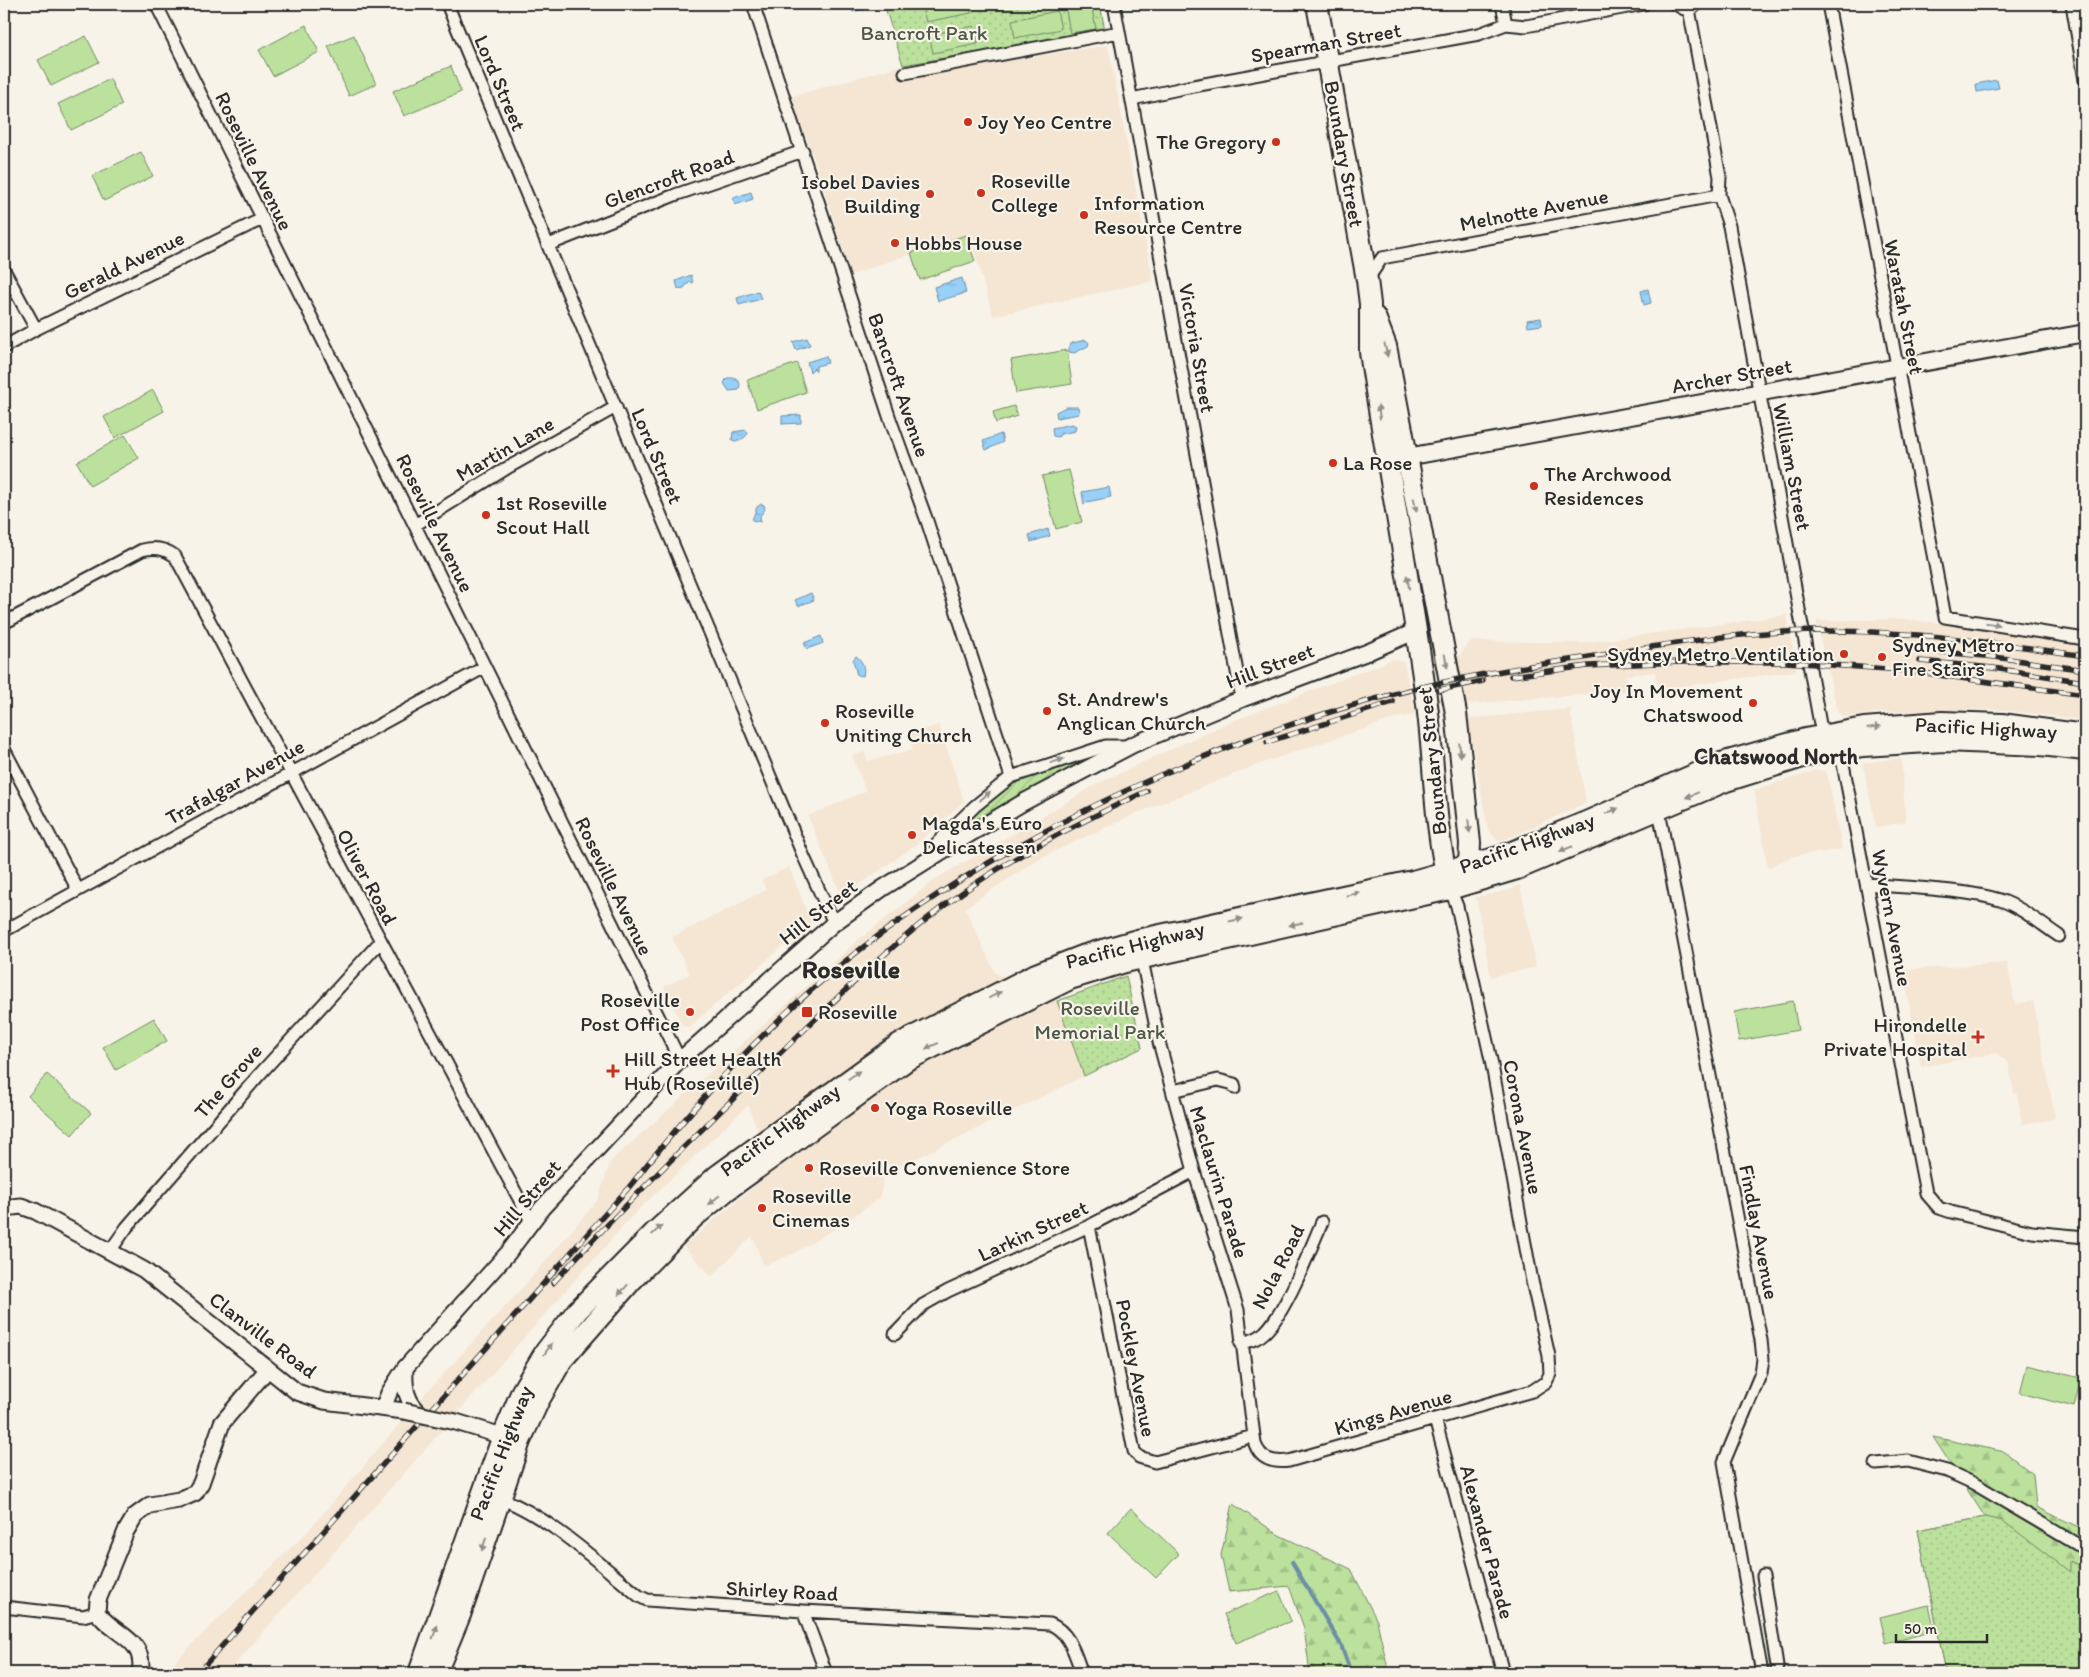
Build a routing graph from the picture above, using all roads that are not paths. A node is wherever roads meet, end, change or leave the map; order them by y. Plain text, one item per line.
1 (156, 4) edge
2 (447, 4) edge
3 (753, 4) edge
4 (1114, 4) edge
5 (1317, 4) edge
6 (1502, 4) edge
7 (1644, 4) edge
8 (1675, 4) edge
9 (1828, 4) edge
10 (2072, 4) edge
11 (1693, 7) edge
12 (1506, 24) junction
13 (1119, 32) junction
14 (1328, 62) junction
15 (905, 73) dead end
16 (2085, 80) edge
17 (1132, 100) junction
18 (803, 151) junction
19 (1720, 195) junction
20 (262, 220) junction
21 (548, 245) junction
22 (4, 270) edge
23 (1367, 280) junction
24 (36, 329) junction
25 (2085, 333) edge
26 (4, 347) edge
27 (1896, 367) junction
28 (1759, 392) junction
29 (616, 407) junction
30 (1397, 458) junction
31 (415, 525) junction
32 (4, 623) edge
33 (1416, 630) junction
34 (2085, 639) edge
35 (485, 667) junction
36 (1242, 699) junction
37 (2085, 735) edge
38 (1831, 743) junction
39 (1132, 745) junction
40 (4, 749) edge
41 (2085, 750) edge
42 (290, 773) junction
43 (1011, 777) junction
44 (1657, 801) junction
45 (932, 859) junction
46 (1469, 865) junction
47 (1448, 881) junction
48 (1867, 884) junction
49 (78, 890) junction
50 (834, 923) junction
51 (4, 931) edge
52 (2059, 936) dead end
53 (380, 942) junction
54 (1139, 949) junction
55 (680, 1060) junction
56 (1236, 1088) dead end
57 (1173, 1092) junction
58 (1194, 1171) junction
59 (4, 1208) edge
60 (1322, 1222) dead end
61 (532, 1223) junction
62 (1089, 1226) junction
63 (2085, 1236) edge
64 (110, 1251) junction
65 (895, 1334) dead end
66 (1241, 1343) junction
67 (405, 1368) junction
68 (268, 1370) junction
69 (1550, 1374) joint
70 (407, 1407) junction
71 (384, 1408) junction
72 (1435, 1420) junction
73 (1254, 1436) junction
74 (512, 1438) junction
75 (1876, 1464) dead end
76 (491, 1495) junction
77 (2085, 1549) edge
78 (1763, 1576) dead end
79 (4, 1607) edge
80 (803, 1611) junction
81 (97, 1612) junction
82 (140, 1673) edge
83 (420, 1673) edge
84 (436, 1673) edge
85 (826, 1673) edge
86 (1082, 1673) edge
87 (1502, 1673) edge
88 (1762, 1673) edge
89 (1778, 1673) edge

1 - 20 street, Roseville Avenue
2 - 21 street, Lord Street
3 - 18 street, Bancroft Avenue
4 - 13 street, Victoria Street
5 - 14 highway, Boundary Street
6 - 12 street
7 - 12 street, Spearman Street
8 - 11 street
9 - 27 street, Waratah Street
10 - 16 street
11 - 19 street, William Street
12 - 14 street, Spearman Street
13 - 15 street
13 - 17 street, Victoria Street
14 - 17 street, Spearman Street
14 - 23 highway, Boundary Street
17 - 36 street, Victoria Street
18 - 21 street, Glencroft Road
18 - 43 street, Bancroft Avenue
19 - 23 street, Melnotte Avenue
19 - 28 street, William Street
20 - 24 street, Gerald Avenue
20 - 31 street, Roseville Avenue
21 - 29 street, Lord Street
22 - 24 street
23 - 30 highway, Boundary Street
24 - 26 street, Gerald Avenue
25 - 27 main road, Archer Street
27 - 28 main road, Archer Street
27 -> 34 street, Waratah Street
28 - 30 main road, Archer Street
28 - 38 street, William Street
29 - 31 street, Martin Lane
29 - 50 street, Lord Street
33 -> 30 highway, Boundary Street
30 -> 46 highway, Boundary Street
31 - 35 street, Roseville Avenue
32 - 42 street, Oliver Road
33 - 36 street, Hill Street
33 - 47 highway, Boundary Street
35 - 42 street, Trafalgar Avenue
35 - 55 street, Roseville Avenue
36 - 39 street, Hill Street
38 -> 37 highway, Pacific Highway
38 - 41 highway, Pacific Highway
38 - 44 highway, Pacific Highway
38 - 48 street, Wyvern Avenue
43 -> 39 street
39 - 45 street, Hill Street
40 - 49 street
42 - 49 street, Trafalgar Avenue
42 - 53 street, Oliver Road
45 -> 43 street
46 -> 44 highway, Pacific Highway
44 -> 47 highway, Pacific Highway
44 - 88 street, Findlay Avenue
45 - 50 street, Hill Street
46 - 47 highway
47 - 54 highway, Pacific Highway
47 - 69 street, Corona Avenue
48 - 52 street
48 - 63 street, Wyvern Avenue
49 - 51 street, Trafalgar Avenue
50 - 55 street, Hill Street
53 - 61 street, Oliver Road
53 - 64 street, The Grove
54 - 57 street, Maclaurin Parade
54 - 74 highway, Pacific Highway
55 - 61 street, Hill Street
56 - 57 street
57 - 58 street, Maclaurin Parade
58 - 62 street, Larkin Street
58 - 66 street, Maclaurin Parade
59 - 64 street, Clanville Road
60 - 66 street, Nola Road
61 - 67 street, Hill Street
62 - 65 street, Larkin Street
62 - 73 street, Pockley Avenue
64 - 68 street, Clanville Road
66 - 73 street, Maclaurin Parade
67 - 70 street
67 - 71 street, Hill Street
68 - 71 street, Clanville Road
68 - 81 street
69 - 72 street, Kings Avenue
70 - 71 street, Clanville Road
70 - 74 street, Clanville Road, bridge
72 - 73 street, Kings Avenue
72 - 87 street, Alexander Parade
74 - 76 highway, Pacific Highway
75 - 77 street
76 - 80 street, Shirley Road
83 -> 76 highway, Pacific Highway
76 -> 84 highway, Pacific Highway
78 - 89 street
79 - 81 street
80 - 85 street
80 - 86 street, Shirley Road
81 - 82 street

